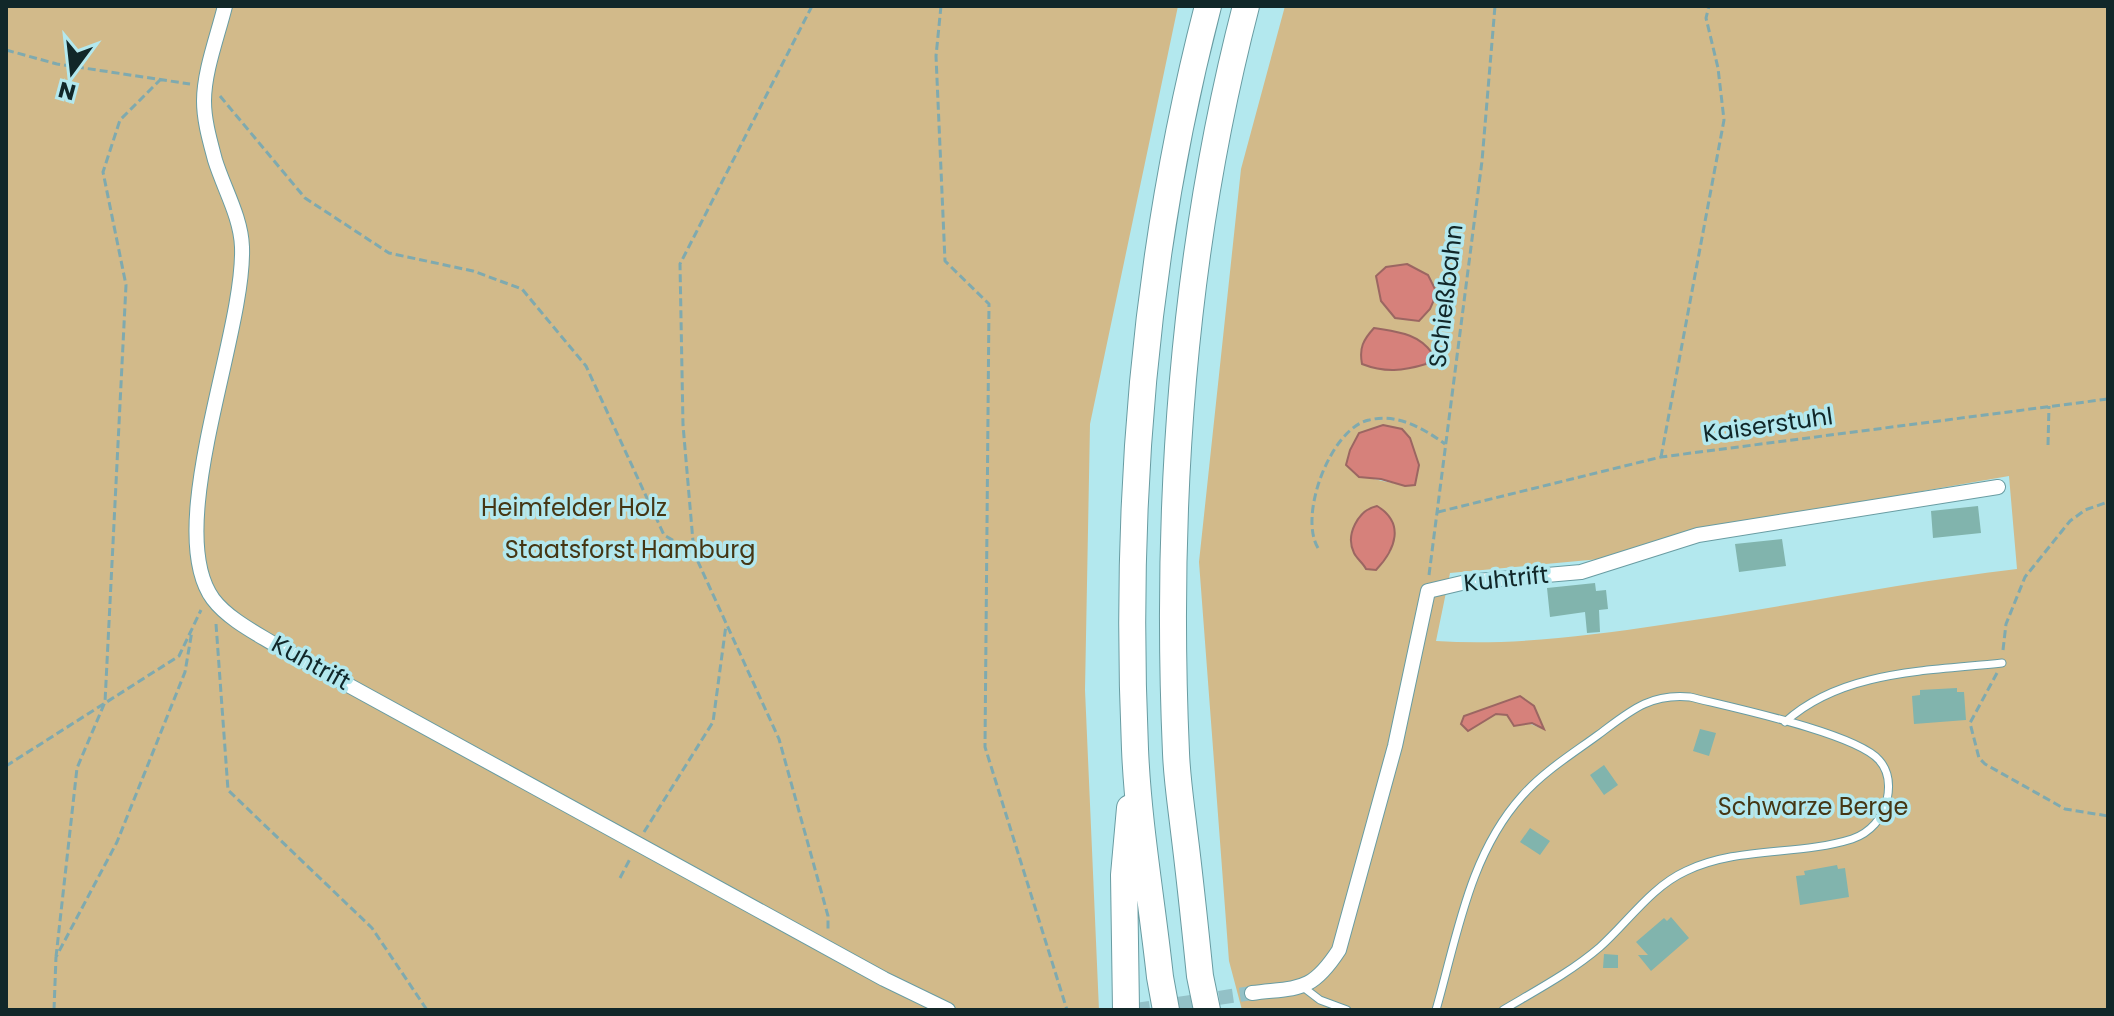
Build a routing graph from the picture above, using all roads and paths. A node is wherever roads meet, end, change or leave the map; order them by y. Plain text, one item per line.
1 (225, 6) edge
2 (812, 6) edge
3 (941, 6) edge
4 (1208, 6) edge
5 (1246, 6) edge
6 (1495, 6) edge
7 (1709, 6) edge
8 (6, 50) edge
9 (161, 79) junction
10 (207, 79) junction
11 (2108, 399) edge
12 (2049, 406) junction
13 (1445, 444) junction
14 (2048, 445) dead end
15 (1661, 457) junction
16 (1998, 487) dead end
17 (2108, 502) edge
18 (1438, 512) junction
19 (1318, 548) dead end
20 (694, 553) junction
21 (1428, 591) junction
22 (213, 599) junction
23 (726, 624) junction
24 (192, 631) junction
25 (2002, 663) junction
26 (105, 702) junction
27 (1785, 722) junction
28 (1135, 752) junction
29 (6, 766) edge
30 (2108, 816) edge
31 (637, 843) junction
32 (620, 878) dead end
33 (823, 945) junction
34 (56, 957) junction
35 (1303, 987) junction
36 (1252, 993) tunnel mouth
37 (54, 1010) edge
38 (427, 1010) edge
39 (948, 1010) edge
40 (1067, 1010) edge
41 (1126, 1010) edge
42 (1166, 1010) edge
43 (1207, 1010) edge
44 (1347, 1010) edge
45 (1436, 1010) edge
46 (1503, 1010) edge

1 - 10 street
2 - 20 path
3 - 40 path
4 - 28 highway
5 - 43 highway
6 - 13 path, Schießbahn
7 - 15 path
8 - 9 path
9 - 10 path
9 - 26 path
10 - 20 path
10 - 22 street
11 - 12 path, Kaiserstuhl
12 - 14 path
12 - 15 path, Kaiserstuhl
13 - 18 path, Schießbahn
13 - 19 path
15 - 18 path, Kaiserstuhl
16 - 21 street, Kuhtrift
17 - 25 path
18 - 21 path, Schießbahn
20 - 23 path
21 - 35 street, Kuhtrift
22 - 24 path
22 - 31 street, Kuhtrift
22 - 38 path
23 - 31 path
23 - 33 path
24 - 26 path
24 - 34 path
25 - 27 lane
25 - 30 path
26 - 29 path
26 - 34 path
27 - 45 lane
27 - 46 lane
28 - 41 highway
28 - 42 highway
31 - 32 path
31 - 33 street, Kuhtrift
33 - 39 street, Kuhtrift
34 - 37 path
35 - 36 street
35 - 44 lane

